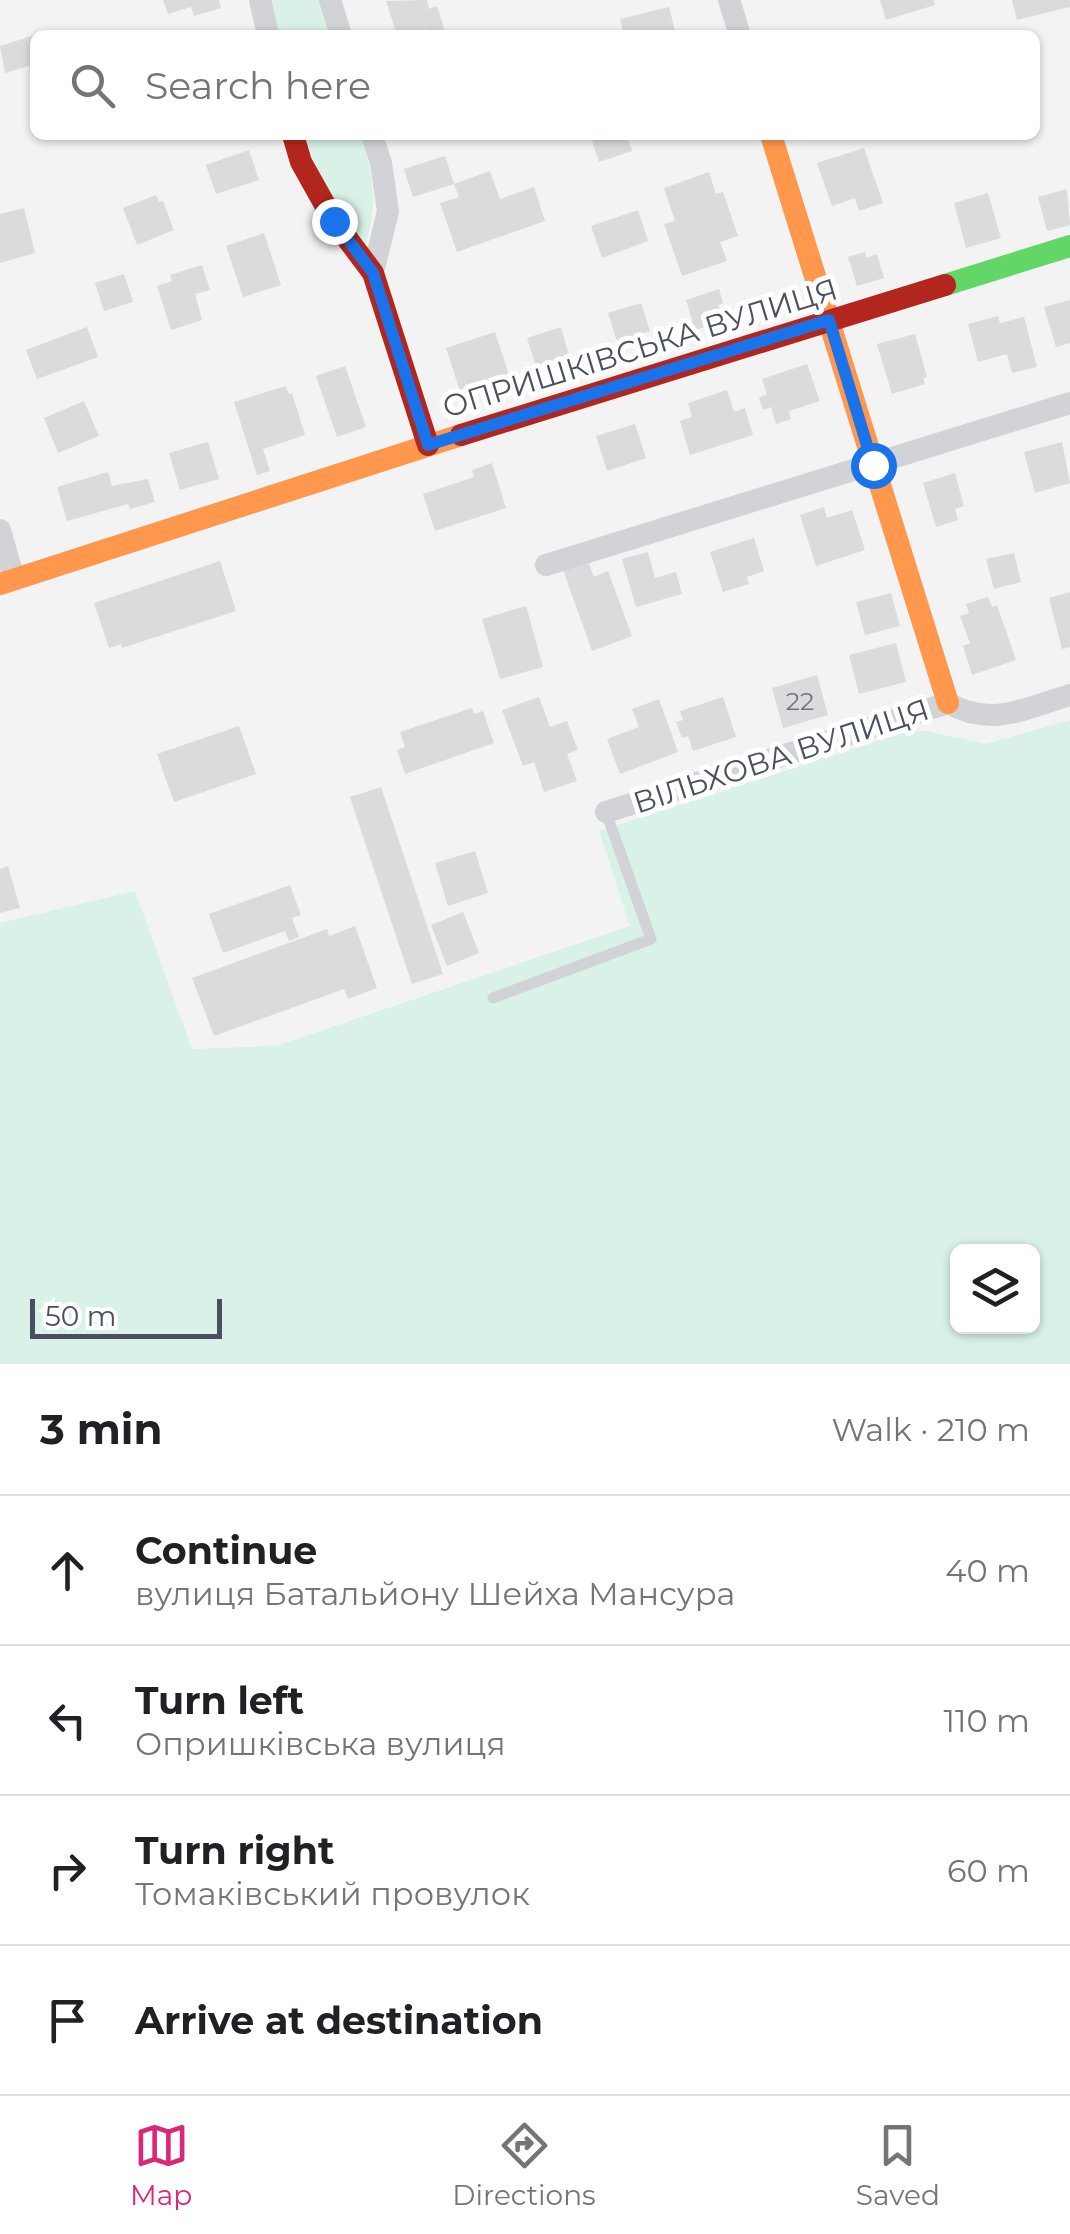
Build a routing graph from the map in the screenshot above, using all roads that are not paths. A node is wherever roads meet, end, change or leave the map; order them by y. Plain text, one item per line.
1 (260, 0) edge
2 (330, 0) edge
3 (729, 0) edge
4 (267, 30) edge
5 (339, 30) edge
6 (738, 30) edge
7 (295, 140) edge
8 (374, 140) edge
9 (773, 140) edge
10 (1070, 246) edge
11 (373, 273) junction
12 (829, 320) junction
13 (1070, 402) edge
14 (428, 445) junction
15 (873, 465) junction
16 (0, 530) edge
17 (546, 566) dead end
18 (7, 582) edge
19 (1070, 695) edge
20 (948, 703) junction
21 (606, 812) joint
22 (493, 998) dead end

1 - 4 street
2 - 5 street
3 - 6 street
7 - 11 street
8 - 11 street
9 - 12 street
10 - 12 street, ОПРИШКІВСЬКА ВУЛИЦЯ
11 - 14 street
12 - 14 street, ОПРИШКІВСЬКА ВУЛИЦЯ
12 - 15 street
13 - 15 street
14 - 18 street, ОПРИШКІВСЬКА ВУЛИЦЯ
15 - 17 street
15 - 20 street
16 - 18 street
19 - 20 street, ВІЛЬХОВА ВУЛИЦЯ
20 - 21 street, ВІЛЬХОВА ВУЛИЦЯ
21 - 22 lane

